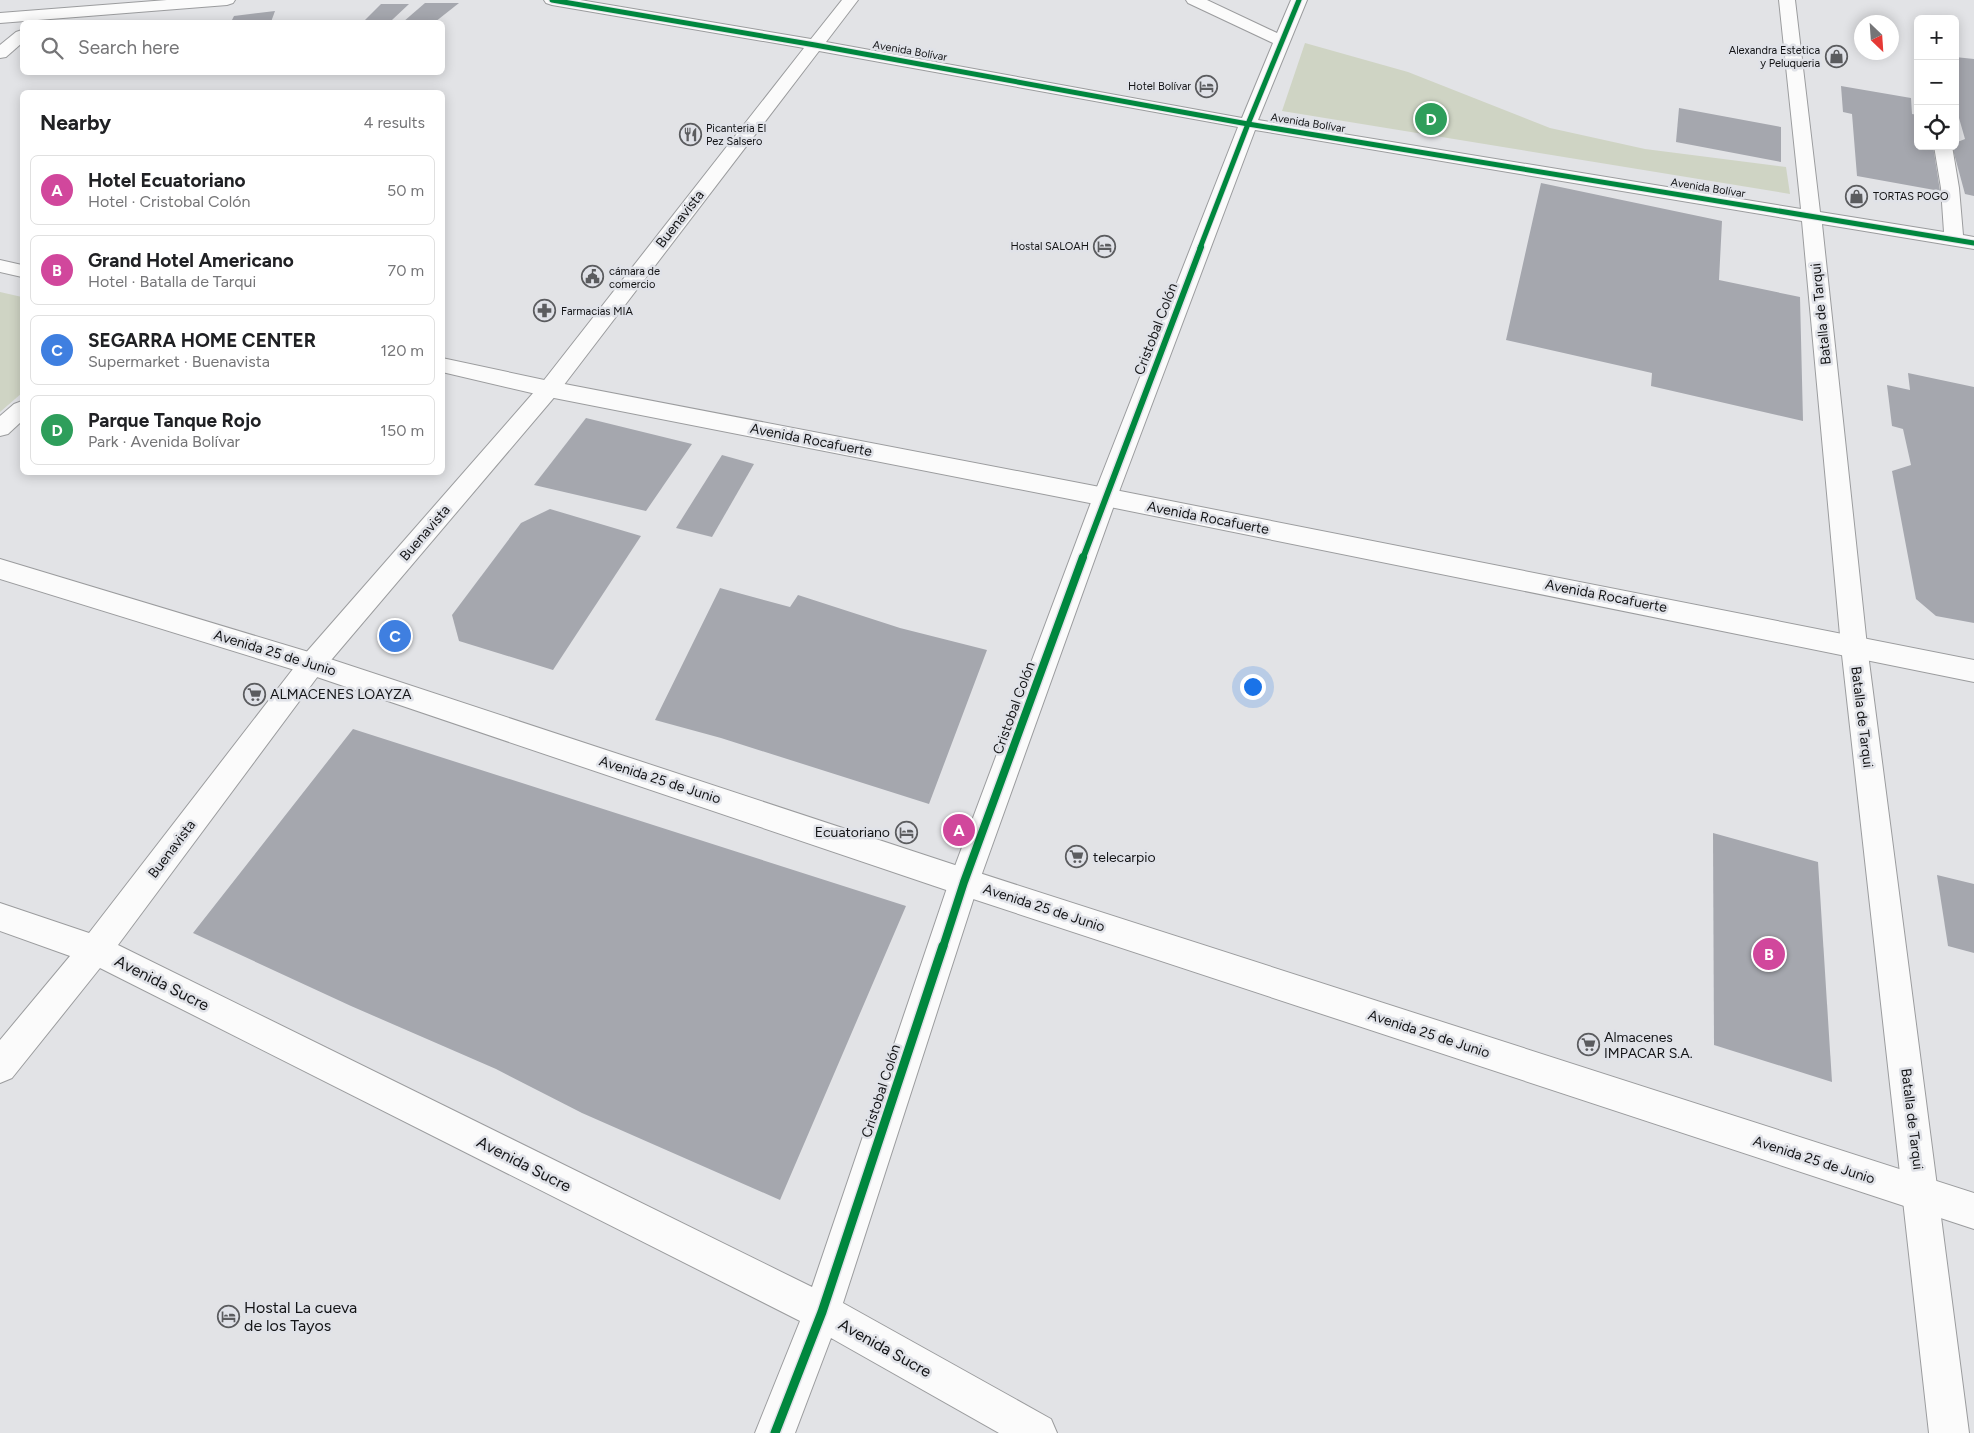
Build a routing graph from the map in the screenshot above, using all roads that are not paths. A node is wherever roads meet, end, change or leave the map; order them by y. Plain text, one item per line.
1 (66, 0) edge
2 (227, 0) edge
3 (552, 0) edge
4 (850, 0) edge
5 (1194, 0) edge
6 (1299, 0) edge
7 (1787, 0) edge
8 (0, 18) edge
9 (43, 18) edge
10 (20, 37) edge
11 (1281, 41) junction
12 (815, 45) junction
13 (0, 53) edge
14 (1248, 124) junction
15 (1944, 150) edge
16 (1811, 216) junction
17 (1954, 240) junction
18 (1974, 243) edge
19 (0, 266) edge
20 (20, 271) edge
21 (445, 366) edge
22 (549, 389) junction
23 (20, 411) edge
24 (0, 428) edge
25 (1105, 497) junction
26 (0, 569) edge
27 (1854, 646) junction
28 (312, 664) junction
29 (1974, 671) edge
30 (964, 882) junction
31 (0, 917) edge
32 (95, 950) junction
33 (0, 1066) edge
34 (1921, 1195) junction
35 (1974, 1211) edge
36 (822, 1312) junction
37 (775, 1433) edge
38 (1037, 1433) edge
39 (1949, 1433) edge

1 - 9 street
2 - 9 street
3 - 12 street, Avenida Bolívar
4 - 12 street, Buenavista
5 - 11 street
6 - 11 street, Cristobal Colón
7 - 16 street, Batalla de Tarqui
8 - 9 street
10 - 13 street
11 - 14 street, Cristobal Colón
12 - 14 street, Avenida Bolívar
12 - 22 street, Buenavista
14 - 16 street, Avenida Bolívar
14 - 25 street, Cristobal Colón
15 - 17 street
16 - 17 street, Avenida Bolívar
16 - 27 street, Batalla de Tarqui
17 - 18 street, Avenida Bolívar
19 - 20 street
21 - 22 street, Avenida Rocafuerte
22 - 25 street, Avenida Rocafuerte
22 - 28 street, Buenavista
23 - 24 street
25 - 27 street, Avenida Rocafuerte
25 - 30 street, Cristobal Colón
26 - 28 street, Avenida 25 de Junio
27 - 29 street, Avenida Rocafuerte
27 - 34 street, Batalla de Tarqui
28 - 30 street, Avenida 25 de Junio
28 - 32 street, Buenavista
30 - 34 street, Avenida 25 de Junio
30 - 36 street, Cristobal Colón
31 - 32 street, Avenida Sucre
32 - 33 street, Buenavista
32 - 36 street, Avenida Sucre
34 - 35 street, Avenida 25 de Junio
34 - 39 street, Batalla de Tarqui
36 - 37 street, Cristobal Colón
36 - 38 street, Avenida Sucre

